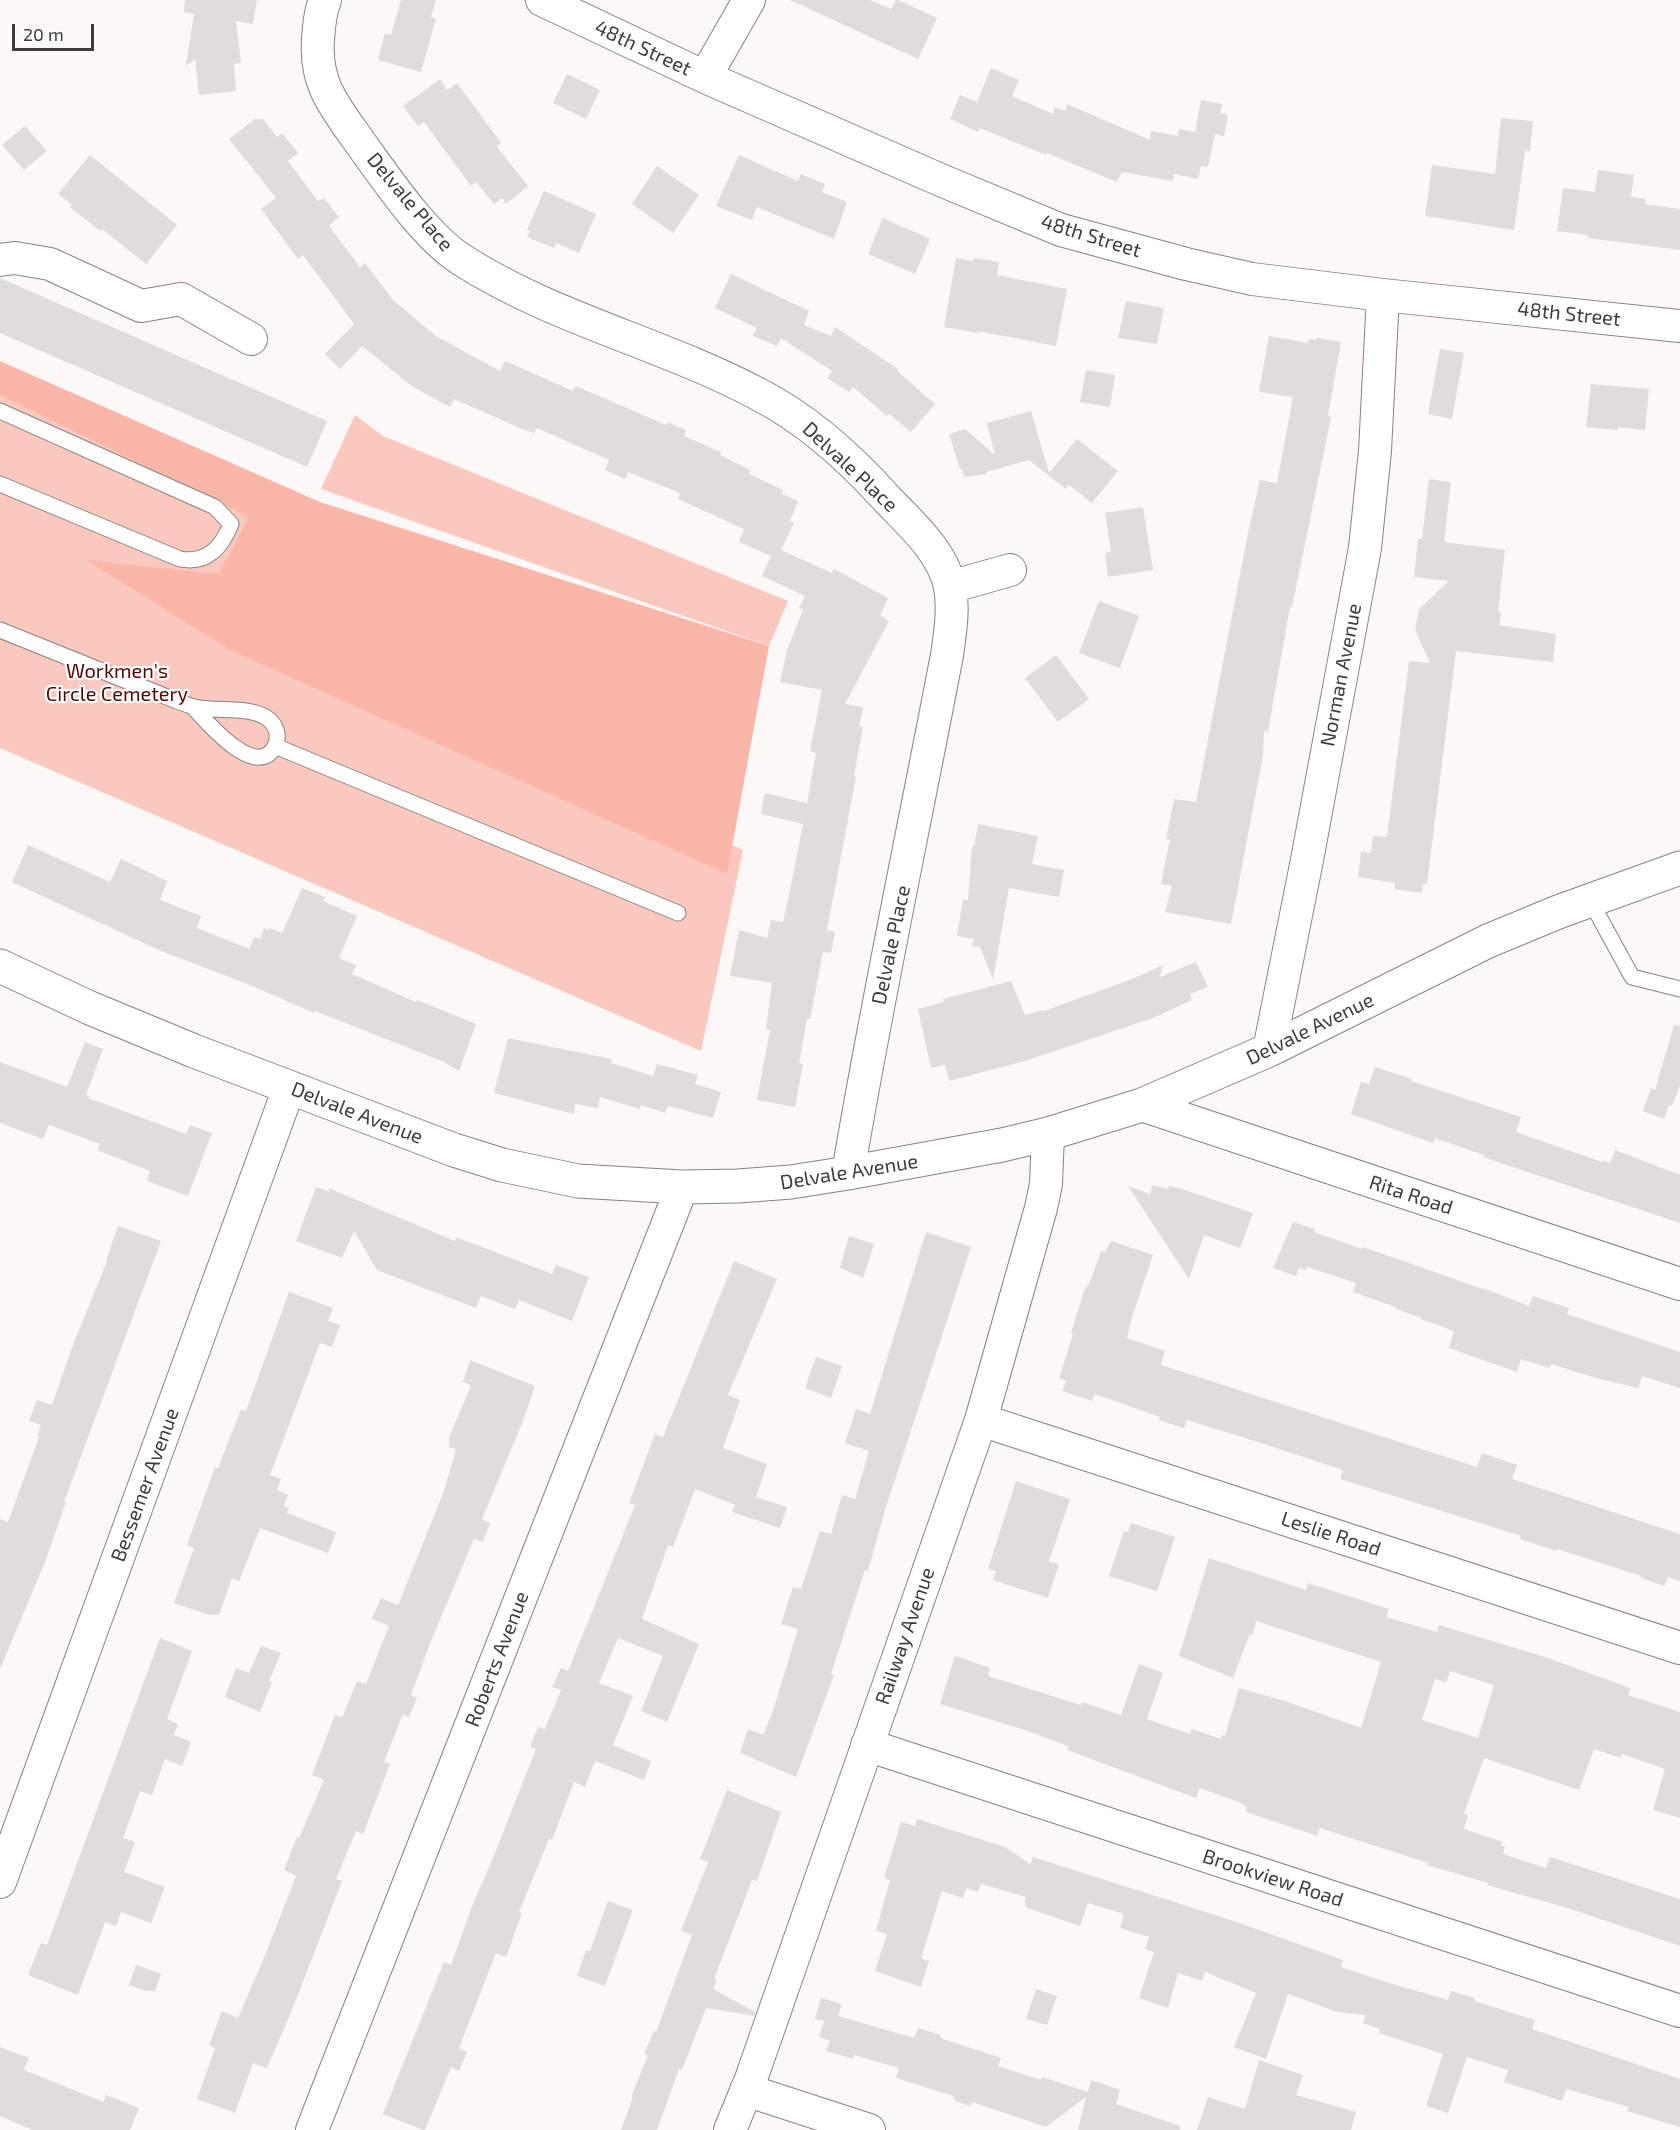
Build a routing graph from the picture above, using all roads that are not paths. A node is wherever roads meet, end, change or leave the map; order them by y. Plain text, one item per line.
1 (325, 0) edge
2 (542, 0) edge
3 (749, 0) edge
4 (705, 77) junction
5 (0, 260) edge
6 (1383, 295) junction
7 (1680, 326) edge
8 (251, 339) dead end
9 (0, 411) edge
10 (0, 484) edge
11 (1010, 570) dead end
12 (950, 587) junction
13 (0, 630) edge
14 (193, 707) junction
15 (275, 746) junction
16 (1680, 868) edge
17 (1590, 900) junction
18 (678, 913) dead end
19 (0, 966) edge
20 (1680, 989) edge
21 (1269, 1050) junction
22 (289, 1088) junction
23 (1142, 1105) junction
24 (1048, 1134) junction
25 (848, 1173) junction
26 (682, 1187) junction
27 (1680, 1284) edge
28 (981, 1420) junction
29 (1680, 1648) edge
30 (867, 1745) junction
31 (0, 1882) edge
32 (1680, 2011) edge
33 (746, 2090) junction
34 (312, 2130) edge
35 (730, 2130) edge
36 (869, 2130) edge

1 - 12 street, Delvale Place
2 - 4 street, 48th Street
3 - 4 street
4 - 6 street, 48th Street
5 - 8 street
6 - 7 street, 48th Street
6 - 21 street, Norman Avenue
9 - 10 lane
11 - 12 street
12 - 25 street, Delvale Place
13 - 14 lane
14 - 15 lane
14 - 15 lane
15 - 18 lane
16 - 17 street, Delvale Avenue
17 - 20 lane
17 - 21 street, Delvale Avenue
19 - 22 street, Delvale Avenue
21 - 23 street, Delvale Avenue
22 - 26 street, Delvale Avenue
22 - 31 street, Bessemer Avenue
23 - 24 street, Delvale Avenue
23 - 27 street, Rita Road
24 - 25 street, Delvale Avenue
24 - 28 street, Railway Avenue
25 - 26 street, Delvale Avenue
26 - 34 street, Roberts Avenue
28 - 29 street, Leslie Road
28 - 30 street, Railway Avenue
30 - 32 street, Brookview Road
30 - 33 street, Railway Avenue
33 - 35 street, Railway Avenue
33 - 36 street

